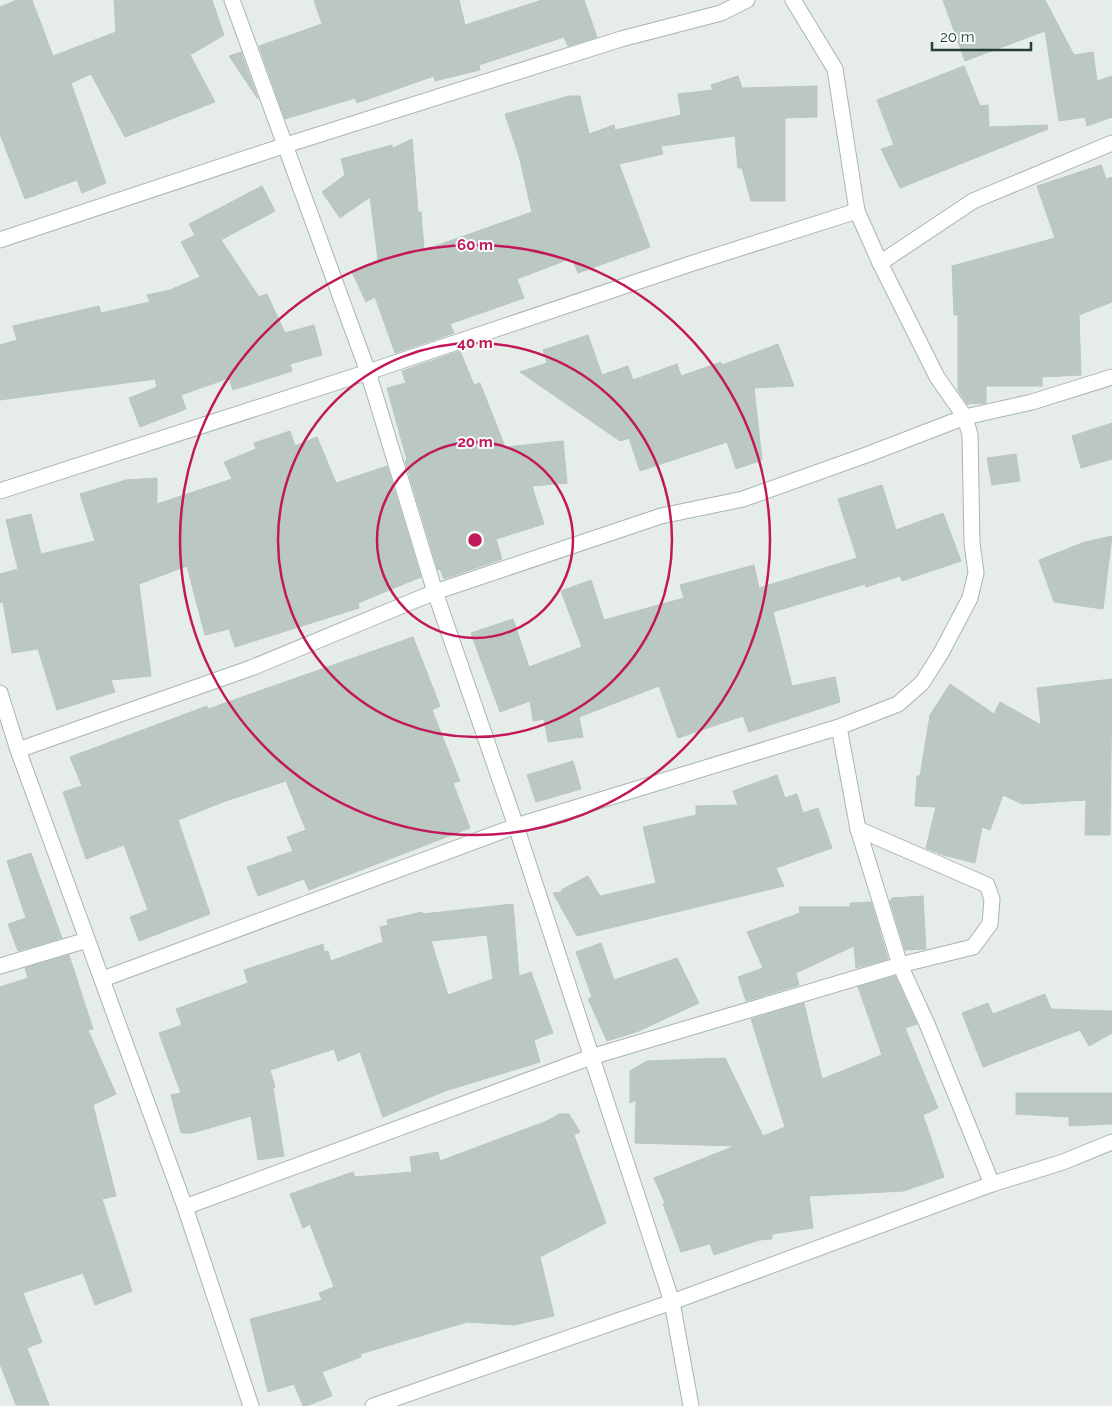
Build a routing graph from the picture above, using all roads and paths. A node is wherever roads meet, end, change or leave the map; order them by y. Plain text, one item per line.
1 (232, 0) edge
2 (747, 0) edge
3 (793, 0) edge
4 (1112, 142) edge
5 (283, 146) junction
6 (857, 212) junction
7 (0, 240) edge
8 (880, 263) junction
9 (368, 372) junction
10 (1112, 377) edge
11 (965, 417) junction
12 (0, 491) edge
13 (435, 592) junction
14 (0, 693) edge
15 (3, 709) edge
16 (839, 727) junction
17 (18, 750) junction
18 (516, 826) junction
19 (858, 829) junction
20 (87, 940) junction
21 (900, 965) junction
22 (0, 966) edge
23 (103, 980) junction
24 (591, 1057) junction
25 (1112, 1142) edge
26 (992, 1184) junction
27 (185, 1207) junction
28 (672, 1302) junction
29 (251, 1406) edge
30 (373, 1406) edge
31 (691, 1406) edge

1 - 5 street
2 - 5 street
3 - 6 street
4 - 8 street
5 - 7 street
5 - 9 street
6 - 8 street
6 - 9 street
8 - 11 street
9 - 12 street
9 - 13 street
10 - 11 street
11 - 13 street
11 - 16 street
13 - 17 street
13 - 18 street
14 - 15 street
15 - 17 street
16 - 18 street
16 - 19 street
17 - 20 street
18 - 23 street
18 - 24 street
19 - 21 street
19 - 21 street
20 - 22 street
20 - 23 street
21 - 24 street
21 - 26 street
23 - 27 street
24 - 27 street
24 - 28 street
25 - 26 street
26 - 28 street
27 - 29 street
28 - 30 street
28 - 31 street

